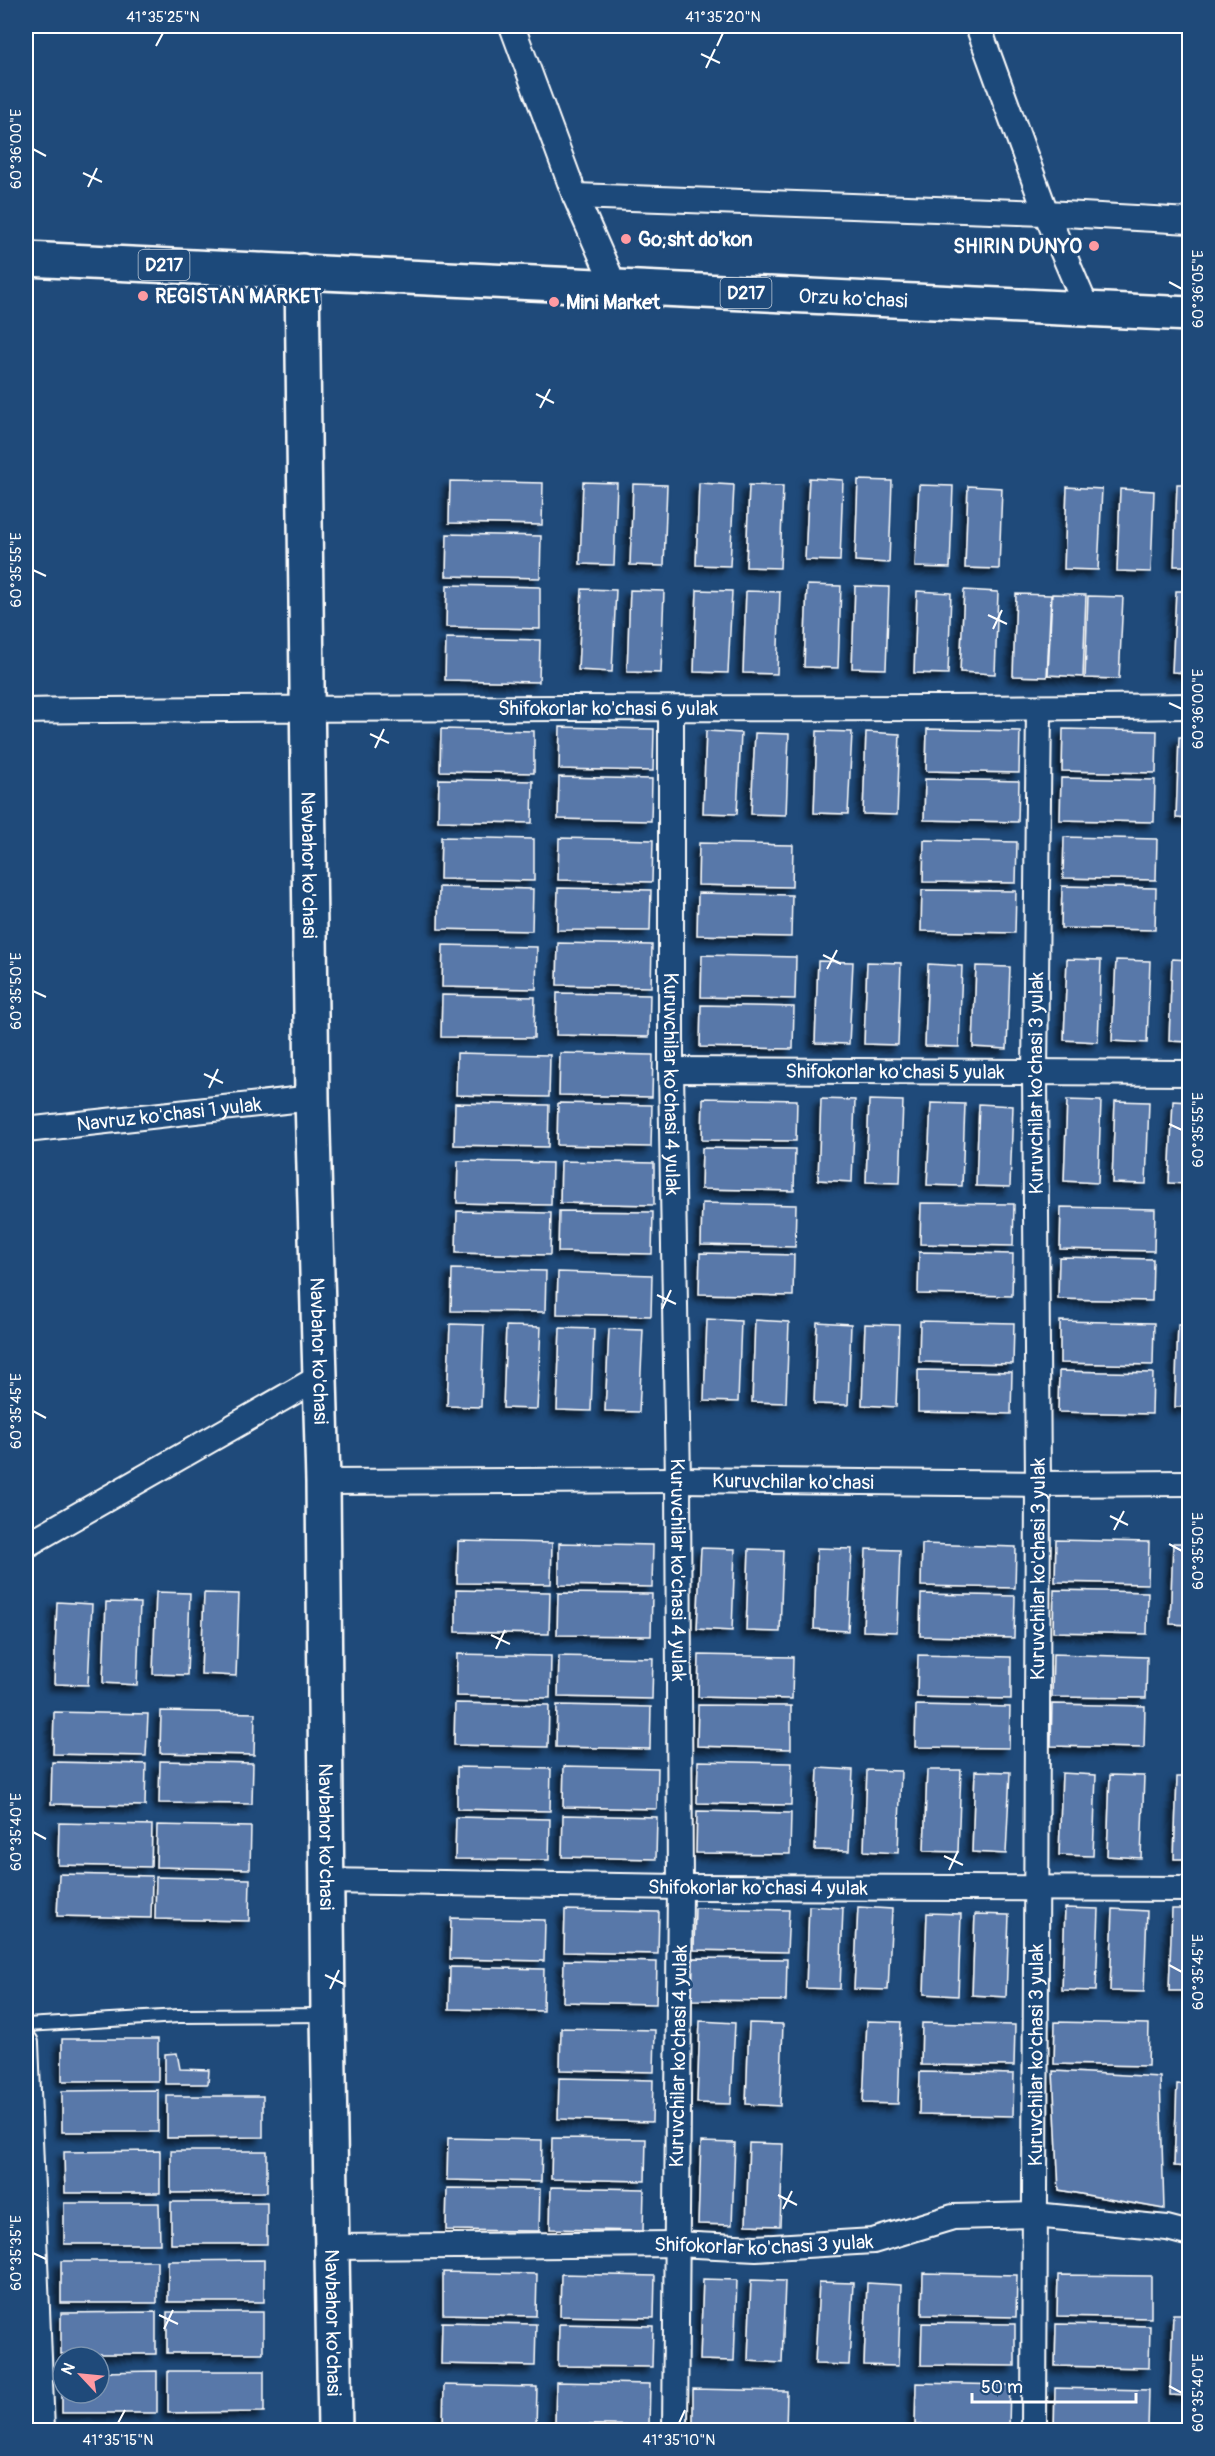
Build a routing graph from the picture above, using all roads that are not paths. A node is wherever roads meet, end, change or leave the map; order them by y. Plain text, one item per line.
1 (512, 26) edge
2 (978, 26) edge
3 (575, 196) junction
4 (1046, 213) junction
5 (1190, 221) edge
6 (26, 259) edge
7 (302, 271) junction
8 (615, 287) junction
9 (1087, 309) junction
10 (1190, 314) edge
11 (1190, 706) edge
12 (306, 707) junction
13 (1039, 708) junction
14 (672, 710) junction
15 (26, 711) edge
16 (671, 1070) junction
17 (1190, 1073) edge
18 (1035, 1074) junction
19 (312, 1098) junction
20 (26, 1130) edge
21 (320, 1377) junction
22 (678, 1480) junction
23 (323, 1482) junction
24 (1190, 1483) edge
25 (1038, 1484) junction
26 (26, 1545) edge
27 (326, 1881) junction
28 (680, 1887) junction
29 (1037, 1889) junction
30 (1190, 1889) edge
31 (328, 2014) junction
32 (26, 2025) edge
33 (26, 2043) edge
34 (1035, 2215) junction
35 (1190, 2234) edge
36 (676, 2244) junction
37 (332, 2247) junction
38 (42, 2430) edge
39 (335, 2430) edge
40 (675, 2430) edge
41 (1034, 2430) edge

1 - 3 street
2 - 4 street
3 - 4 street
3 - 8 street
4 - 5 street
4 - 9 street
6 - 7 main road, D217
7 - 8 main road, Orzu ko'chasi / D217
7 - 12 main road, Navbahor ko'chasi
8 - 9 main road, Orzu ko'chasi / D217
9 - 10 main road, Orzu ko'chasi / D217
11 - 13 street, Shifokorlar ko'chasi 6 yulak
12 - 14 street, Shifokorlar ko'chasi 6 yulak
12 - 15 street, Shifokorlar ko'chasi 6 yulak
12 - 19 main road, Navbahor ko'chasi
13 - 14 street, Shifokorlar ko'chasi 6 yulak
13 - 18 street, Kuruvchilar ko'chasi 3 yulak
14 - 16 street, Kuruvchilar ko'chasi 4 yulak
16 - 18 street, Shifokorlar ko'chasi 5 yulak
16 - 22 street, Kuruvchilar ko'chasi 4 yulak
17 - 18 street, Shifokorlar ko'chasi 5 yulak
18 - 25 street, Kuruvchilar ko'chasi 3 yulak
19 - 20 street, Navruz ko'chasi 1 yulak
19 - 21 main road, Navbahor ko'chasi
21 - 23 main road, Navbahor ko'chasi
21 - 26 street
22 - 23 street, Kuruvchilar ko'chasi
22 - 25 street, Kuruvchilar ko'chasi
22 - 28 street, Kuruvchilar ko'chasi 4 yulak
23 - 27 main road, Navbahor ko'chasi
24 - 25 street, Kuruvchilar ko'chasi
25 - 29 street, Kuruvchilar ko'chasi 3 yulak
27 - 28 street, Shifokorlar ko'chasi 4 yulak
27 - 31 main road, Navbahor ko'chasi
28 - 29 street, Shifokorlar ko'chasi 4 yulak
28 - 36 street, Kuruvchilar ko'chasi 4 yulak
29 - 30 street, Shifokorlar ko'chasi 4 yulak
29 - 34 street, Kuruvchilar ko'chasi 3 yulak
31 - 32 lane
31 - 37 main road, Navbahor ko'chasi
33 - 38 street
34 - 35 street, Shifokorlar ko'chasi 3 yulak
34 - 36 street, Shifokorlar ko'chasi 3 yulak
34 - 41 street, Kuruvchilar ko'chasi 3 yulak
36 - 37 street, Shifokorlar ko'chasi 3 yulak
36 - 40 street, Kuruvchilar ko'chasi 4 yulak
37 - 39 main road, Navbahor ko'chasi

